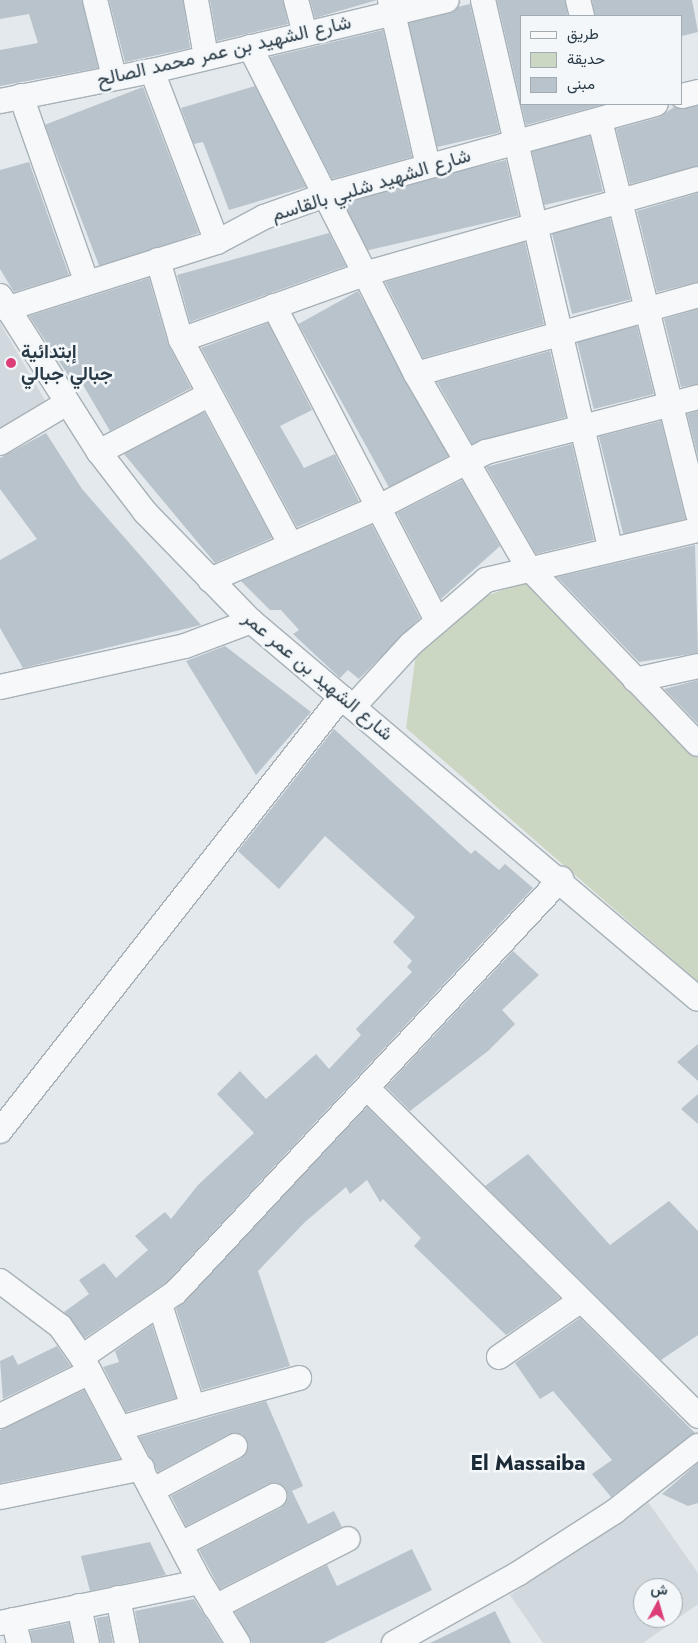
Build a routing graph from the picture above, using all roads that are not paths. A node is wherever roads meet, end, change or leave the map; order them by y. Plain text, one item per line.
1 (95, 0) edge
2 (196, 0) edge
3 (296, 0) edge
4 (447, 0) edge
5 (483, 0) edge
6 (578, 0) edge
7 (391, 6) edge
8 (582, 15) edge
9 (305, 34) junction
10 (250, 47) junction
11 (206, 57) junction
12 (152, 71) junction
13 (114, 77) junction
14 (698, 92) edge
15 (683, 96) edge
16 (11, 98) edge
17 (651, 105) edge
18 (603, 114) edge
19 (515, 140) junction
20 (428, 166) junction
21 (698, 179) edge
22 (325, 195) junction
23 (618, 201) junction
24 (537, 226) junction
25 (217, 242) junction
26 (158, 260) junction
27 (364, 274) junction
28 (86, 281) junction
29 (698, 295) edge
30 (3, 303) edge
31 (274, 306) junction
32 (647, 309) junction
33 (560, 335) junction
34 (181, 340) junction
35 (416, 374) junction
36 (208, 395) junction
37 (698, 397) edge
38 (67, 403) junction
39 (670, 403) junction
40 (579, 425) junction
41 (0, 443) edge
42 (99, 452) junction
43 (467, 465) junction
44 (377, 508) junction
45 (698, 514) edge
46 (698, 530) edge
47 (290, 543) junction
48 (610, 547) junction
49 (528, 567) junction
50 (210, 580) junction
51 (251, 621) junction
52 (437, 621) junction
53 (698, 666) edge
54 (635, 680) junction
55 (0, 687) edge
56 (347, 702) junction
57 (698, 744) edge
58 (561, 879) junction
59 (698, 999) edge
60 (368, 1089) junction
61 (0, 1131) edge
62 (0, 1281) edge
63 (580, 1301) junction
64 (160, 1305) junction
65 (499, 1357) dead end
66 (86, 1364) junction
67 (300, 1378) dead end
68 (193, 1407) junction
69 (1, 1412) edge
70 (698, 1416) edge
71 (121, 1428) junction
72 (235, 1446) dead end
73 (698, 1446) edge
74 (142, 1468) junction
75 (153, 1490) junction
76 (274, 1496) dead end
77 (0, 1497) edge
78 (348, 1539) dead end
79 (181, 1544) junction
80 (200, 1582) junction
81 (118, 1598) junction
82 (79, 1606) junction
83 (215, 1607) junction
84 (7, 1621) edge
85 (19, 1643) edge
86 (87, 1643) edge
87 (127, 1643) edge
88 (238, 1643) edge
89 (394, 1643) edge

1 - 13 street
2 - 11 street
3 - 9 street
4 - 7 street, شارع الشهيد بن عمر محمد الصالح
5 - 19 street
6 - 8 street
7 - 9 street, شارع الشهيد بن عمر محمد الصالح
7 - 20 street
9 - 10 street, شارع الشهيد بن عمر محمد الصالح
10 - 11 street, شارع الشهيد بن عمر محمد الصالح
10 - 22 street
11 - 12 street, شارع الشهيد بن عمر محمد الصالح
12 - 13 street, شارع الشهيد بن عمر محمد الصالح
12 - 25 street
13 - 16 street, شارع الشهيد بن عمر محمد الصالح
14 - 15 street
16 - 28 street
17 - 18 street, شارع الشهيد شلبي بالقاسم
18 - 19 street, شارع الشهيد شلبي بالقاسم
18 - 23 street
19 - 20 street, شارع الشهيد شلبي بالقاسم
19 - 24 street
20 - 22 street, شارع الشهيد شلبي بالقاسم
21 - 23 street
22 - 25 street, شارع الشهيد شلبي بالقاسم
22 - 27 street
23 - 24 street
23 - 32 street
24 - 27 street
24 - 33 street
25 - 26 street, شارع الشهيد شلبي بالقاسم
26 - 28 street, شارع الشهيد شلبي بالقاسم
26 - 34 street
27 - 31 street
27 - 35 street
28 - 30 street, شارع الشهيد شلبي بالقاسم
29 - 32 street
30 - 38 street, شارع الشهيد بن عمر عمر
31 - 34 street
31 - 44 street
32 - 33 street
32 - 39 street
33 - 35 street
33 - 40 street
34 - 36 street
35 - 43 street
36 - 42 street
36 - 47 street
37 - 39 street
38 - 41 street
38 - 42 street, شارع الشهيد بن عمر عمر
39 - 40 street
39 - 45 street
40 - 43 street
40 - 48 street
42 - 50 street, شارع الشهيد بن عمر عمر
43 - 44 street
43 - 49 street
44 - 47 street
44 - 52 street
46 - 48 street
47 - 50 street
48 - 49 street
49 - 52 street
49 - 54 street
50 - 51 street, شارع الشهيد بن عمر عمر
51 - 55 street
51 - 56 street, شارع الشهيد بن عمر عمر
52 - 56 street
53 - 54 street
54 - 57 street
56 - 58 street, شارع الشهيد بن عمر عمر
56 - 61 street
58 - 59 street, شارع الشهيد بن عمر عمر
58 - 60 street
60 - 63 street
60 - 64 street
62 - 66 street
63 - 65 street
63 - 70 street
64 - 66 street
64 - 68 street
66 - 69 street
66 - 71 street
67 - 68 street
68 - 71 street
71 - 74 street
72 - 75 street
73 - 89 street
74 - 75 street
74 - 77 street
75 - 79 street
76 - 79 street
78 - 83 street
79 - 80 street
80 - 81 street
80 - 83 street
81 - 82 street
81 - 87 street
82 - 84 street
82 - 86 street
83 - 88 street
84 - 85 street

